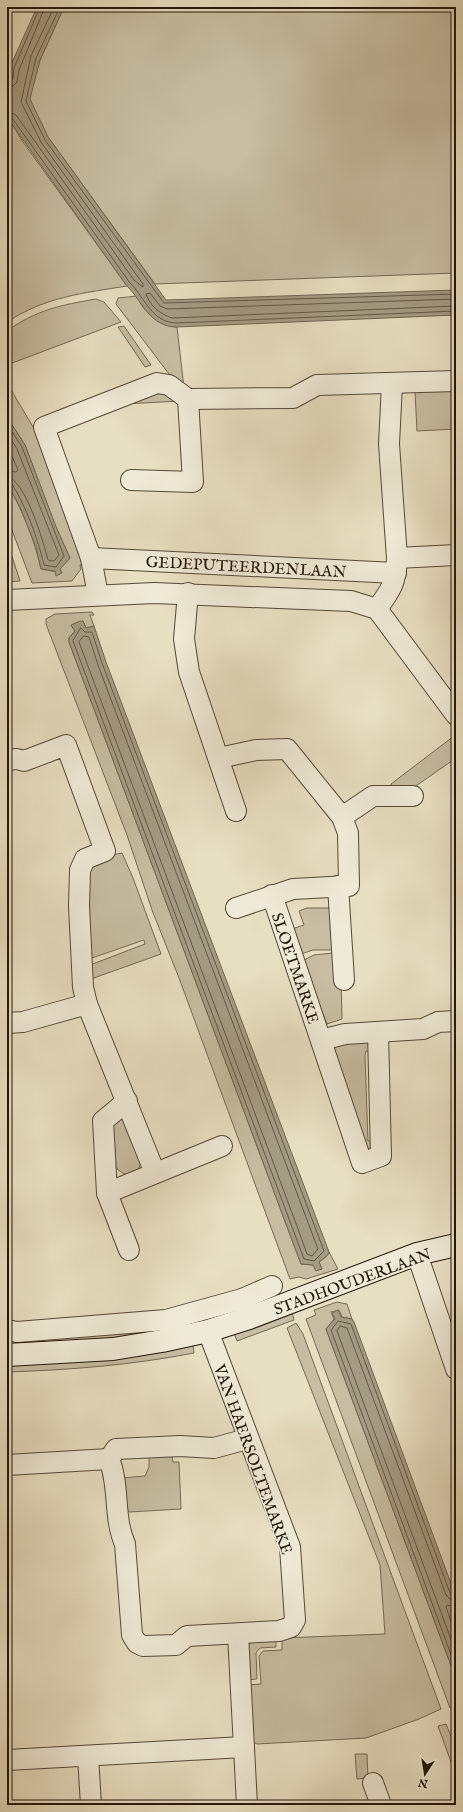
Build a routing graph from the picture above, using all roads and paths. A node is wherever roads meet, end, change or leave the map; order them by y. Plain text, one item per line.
1 (456, 381) edge
2 (392, 384) junction
3 (188, 399) junction
4 (131, 480) dead end
5 (456, 555) edge
6 (91, 558) junction
7 (397, 566) junction
8 (188, 593) junction
9 (98, 595) junction
10 (7, 600) edge
11 (377, 609) junction
12 (456, 715) edge
13 (219, 758) junction
14 (7, 760) edge
15 (414, 796) dead end
16 (236, 811) dead end
17 (342, 817) junction
18 (338, 886) junction
19 (272, 895) junction
20 (236, 908) dead end
21 (344, 980) dead end
22 (87, 1004) junction
23 (456, 1021) edge
24 (7, 1023) edge
25 (378, 1032) junction
26 (321, 1040) junction
27 (127, 1101) junction
28 (222, 1146) dead end
29 (155, 1173) junction
30 (107, 1193) junction
31 (456, 1245) edge
32 (129, 1250) dead end
33 (416, 1254) junction
34 (272, 1286) dead end
35 (245, 1308) junction
36 (7, 1330) edge
37 (208, 1331) junction
38 (7, 1355) edge
39 (455, 1363) edge
40 (247, 1439) junction
41 (109, 1459) junction
42 (7, 1465) edge
43 (238, 1634) junction
44 (244, 1747) junction
45 (88, 1756) junction
46 (7, 1760) edge
47 (373, 1783) dead end
48 (91, 1805) edge
49 (247, 1805) edge
50 (381, 1805) edge

1 - 2 street
2 - 3 street
2 - 7 street
3 - 4 street
3 - 6 street
5 - 7 street, GEDEPUTEERDENLAAN
6 - 7 street, GEDEPUTEERDENLAAN
6 - 9 street
7 - 11 street
8 - 9 street, GEDEPUTEERDENLAAN
8 - 11 street, GEDEPUTEERDENLAAN
8 - 13 street
9 - 10 street, GEDEPUTEERDENLAAN
11 - 12 street
13 - 16 street
13 - 17 street
14 - 22 street
15 - 17 street
17 - 18 street
18 - 19 street, SLOETMARKE
18 - 21 street
19 - 20 street, SLOETMARKE
19 - 26 street, SLOETMARKE
22 - 24 street
22 - 27 street
23 - 25 street, SLOETMARKE
25 - 26 street, SLOETMARKE
25 - 26 street, SLOETMARKE
27 - 29 street
27 - 30 street
28 - 29 street
29 - 30 street
30 - 32 street
31 - 33 street, STADHOUDERLAAN
33 - 35 street, STADHOUDERLAAN
33 - 39 street
34 - 35 street, STADHOUDERLAAN
35 - 36 street, STADHOUDERLAAN
35 - 37 street, STADHOUDERLAAN
37 - 38 street, STADHOUDERLAAN
37 - 40 street, VAN HAERSOLTEMARKE
40 - 41 street
40 - 43 street, VAN HAERSOLTEMARKE
41 - 42 street
41 - 43 street, VAN HAERSOLTEMARKE
43 - 44 street
44 - 45 street
44 - 49 street
45 - 46 street
45 - 48 street
47 - 50 street

